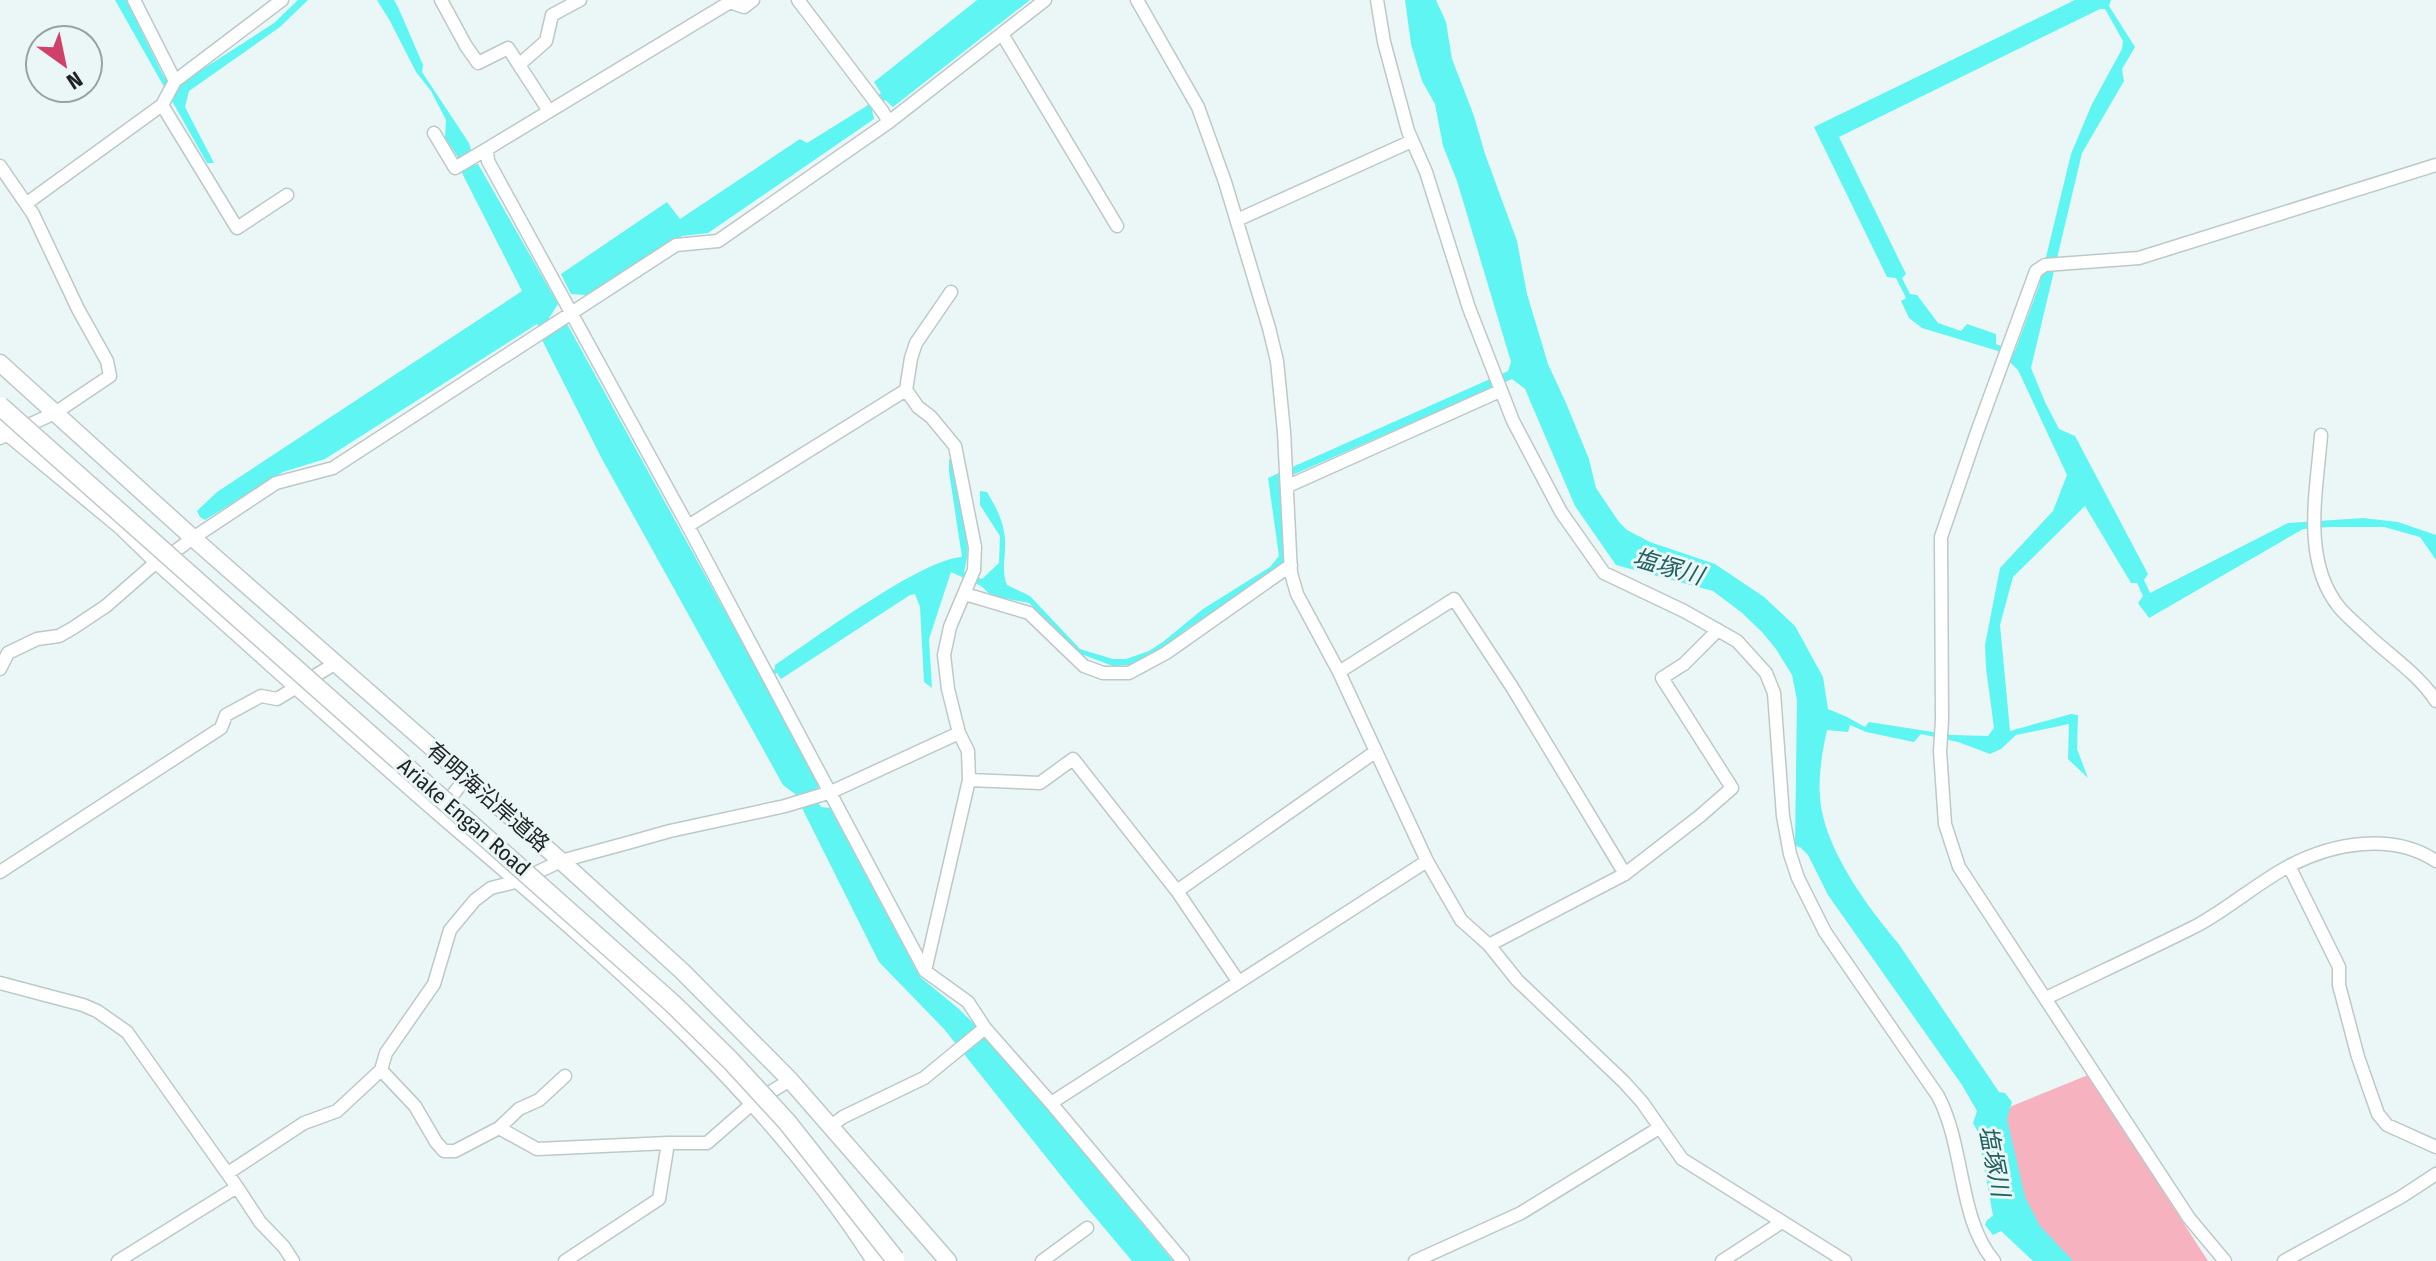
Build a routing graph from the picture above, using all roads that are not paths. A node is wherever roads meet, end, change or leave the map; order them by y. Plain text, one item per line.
1 (134, 0) edge
2 (282, 0) edge
3 (441, 0) edge
4 (580, 0) edge
5 (753, 0) edge
6 (1045, 0) edge
7 (1137, 0) edge
8 (1377, 0) edge
9 (803, 2) edge
10 (1002, 34) junction
11 (520, 64) junction
12 (175, 81) junction
13 (162, 105) junction
14 (549, 111) junction
15 (886, 117) junction
16 (434, 133) dead end
17 (1412, 141) junction
18 (487, 149) junction
19 (2436, 165) edge
20 (0, 166) edge
21 (287, 195) dead end
22 (27, 203) junction
23 (1237, 220) junction
24 (1117, 226) dead end
25 (951, 292) dead end
26 (571, 311) junction
27 (0, 363) edge
28 (906, 390) junction
29 (1500, 391) junction
30 (0, 406) edge
31 (55, 413) junction
32 (3, 432) edge
33 (2321, 435) dead end
34 (1288, 486) junction
35 (688, 526) junction
36 (193, 538) junction
37 (159, 563) junction
38 (1291, 565) junction
39 (965, 594) junction
40 (1718, 630) junction
41 (336, 663) junction
42 (0, 669) edge
43 (1339, 672) junction
44 (297, 685) junction
45 (2436, 701) edge
46 (959, 733) junction
47 (1375, 752) junction
48 (466, 778) junction
49 (969, 780) junction
50 (831, 792) junction
51 (439, 812) junction
52 (561, 861) junction
53 (1427, 861) junction
54 (2436, 861) edge
55 (2289, 866) junction
56 (0, 872) edge
57 (1625, 874) junction
58 (519, 881) junction
59 (1177, 891) junction
60 (1489, 945) junction
61 (925, 971) junction
62 (1238, 981) junction
63 (0, 983) edge
64 (2046, 998) junction
65 (985, 1028) junction
66 (381, 1070) junction
67 (565, 1076) dead end
68 (790, 1080) junction
69 (753, 1103) junction
70 (1051, 1103) junction
71 (831, 1126) junction
72 (499, 1128) junction
73 (1659, 1128) junction
74 (668, 1143) junction
75 (2436, 1147) edge
76 (228, 1173) junction
77 (2436, 1174) edge
78 (237, 1187) junction
79 (1782, 1222) junction
80 (1087, 1228) dead end
81 (895, 1259) edge
82 (118, 1261) edge
83 (293, 1261) edge
84 (565, 1261) edge
85 (875, 1261) edge
86 (948, 1261) edge
87 (1042, 1261) edge
88 (1183, 1261) edge
89 (1415, 1261) edge
90 (1722, 1261) edge
91 (1845, 1261) edge
92 (1994, 1261) edge
93 (2225, 1261) edge
94 (2284, 1261) edge

1 - 12 street
2 - 12 street
3 - 11 street
4 - 11 street
5 - 14 street
6 - 10 street
7 - 23 street
8 - 17 street
9 - 15 street
10 - 15 street
10 - 24 street
11 - 14 street
12 - 13 street
13 - 21 street
13 - 22 street
14 - 18 street
15 - 26 street
16 - 18 street
17 - 23 street
17 - 29 street
18 - 26 street
19 - 64 street
20 - 22 street
22 - 31 street
23 - 34 street
25 - 28 street
26 - 35 street
26 - 36 street
27 - 31 main road, 有明海沿岸道路
28 - 35 street
28 - 39 street
29 - 34 street
29 - 40 street
30 - 81 highway, Ariake Engan Road, bridge
31 - 32 street
31 - 36 main road, 有明海沿岸道路
32 - 37 main road, 有明海沿岸道路
33 - 45 street
34 - 38 street
35 - 50 street
36 - 37 street
36 - 41 main road, 有明海沿岸道路
37 - 42 street
37 - 44 main road, 有明海沿岸道路
38 - 39 street
38 - 43 street
39 - 46 street
40 - 57 street
40 - 92 street
41 - 44 street
41 - 48 main road, 有明海沿岸道路
43 - 47 street
43 - 57 street
44 - 51 main road, 有明海沿岸道路
44 - 56 street
46 - 49 street
46 - 50 street
47 - 53 street
47 - 59 street
48 - 51 street
48 - 52 main road, 有明海沿岸道路
49 - 59 street
49 - 61 street
50 - 52 street
50 - 61 street
51 - 58 main road, 有明海沿岸道路
52 - 58 street
52 - 68 main road, 有明海沿岸道路
53 - 60 street
53 - 62 street
54 - 55 street
55 - 64 street
55 - 75 street
57 - 60 street
58 - 66 street
58 - 69 main road, 有明海沿岸道路
59 - 62 street
60 - 73 street
61 - 65 street
62 - 70 street
63 - 76 street
64 - 93 street
65 - 70 street
65 - 71 street
66 - 72 street
66 - 76 street
67 - 72 street
68 - 69 street
68 - 71 main road, 有明海沿岸道路
69 - 74 street
69 - 85 main road, 有明海沿岸道路
70 - 88 street
71 - 86 main road, 有明海沿岸道路
72 - 74 street
73 - 79 street
73 - 89 street
74 - 84 street
76 - 78 street
77 - 94 street
78 - 82 street
78 - 83 street
79 - 90 street
79 - 91 street
80 - 87 street

